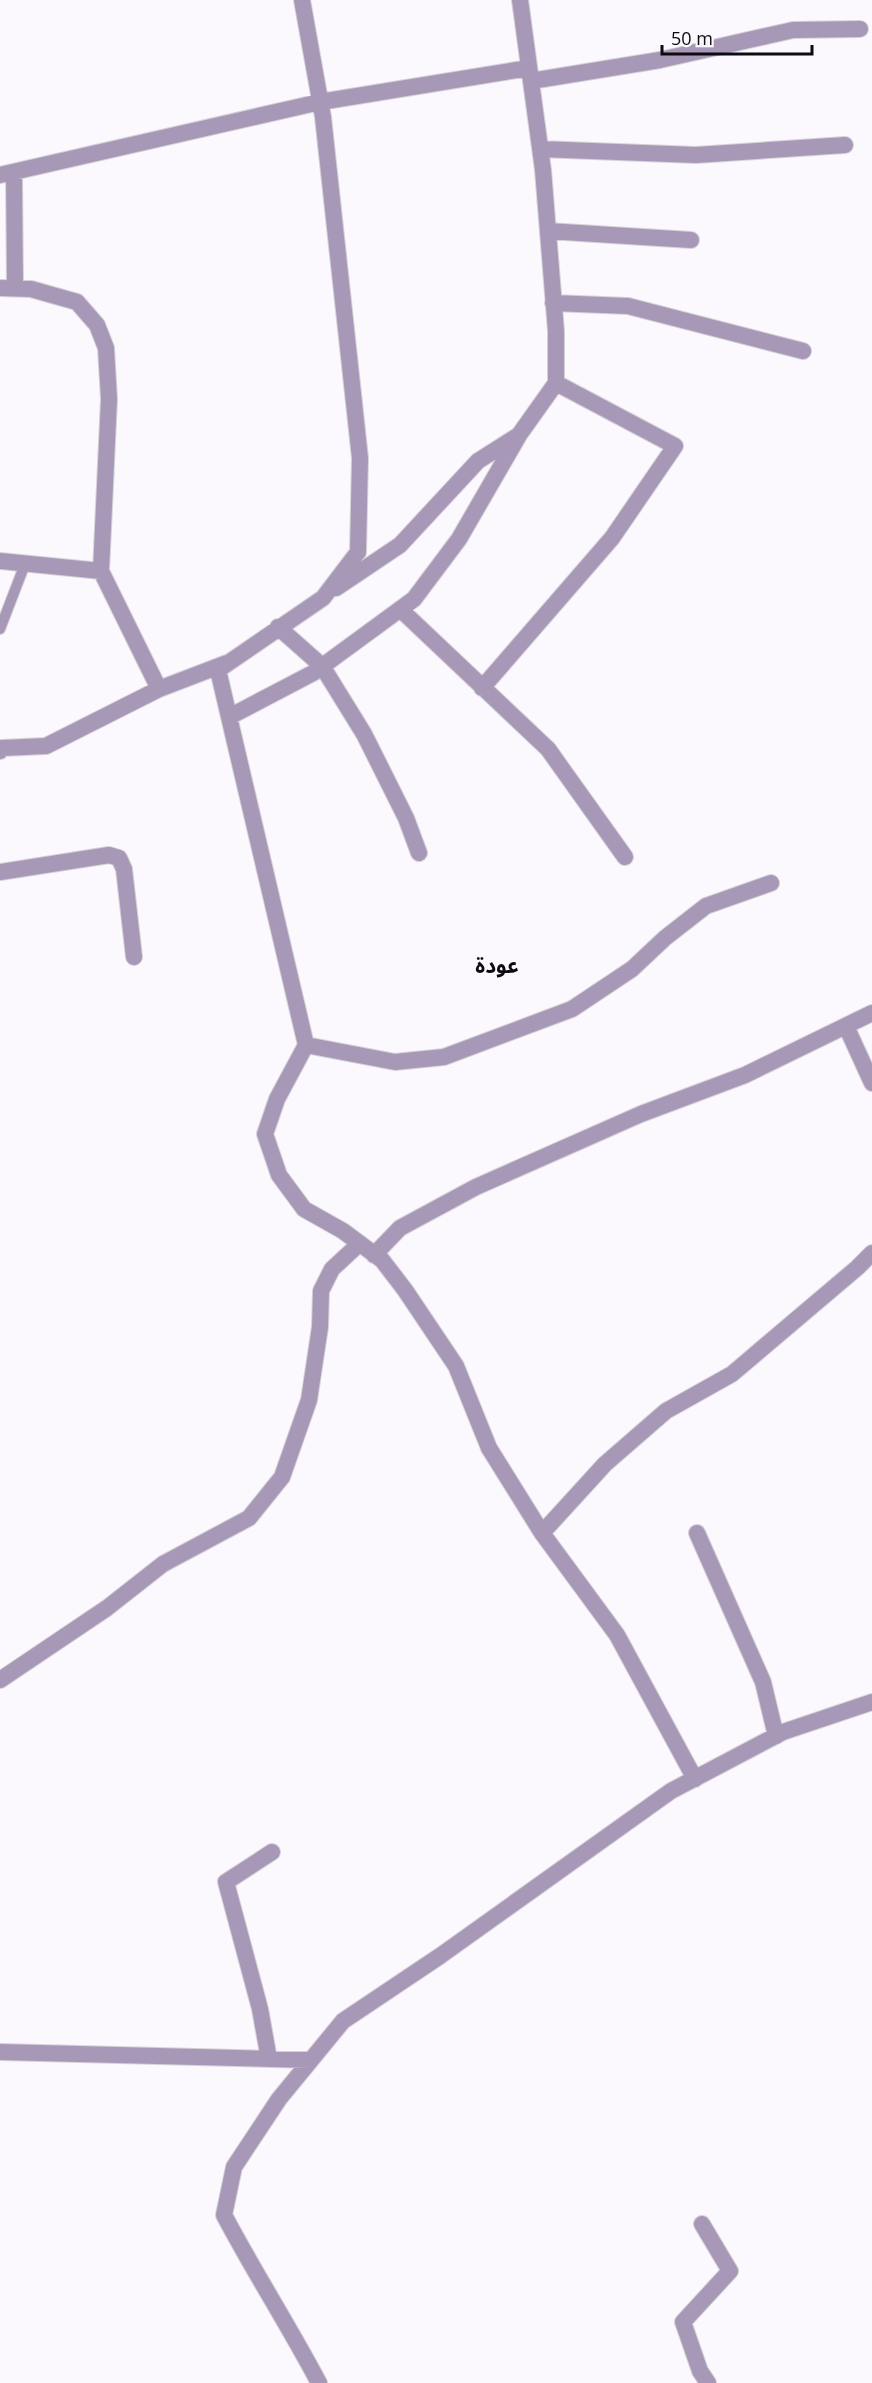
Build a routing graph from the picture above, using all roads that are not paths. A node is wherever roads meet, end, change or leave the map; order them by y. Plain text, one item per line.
1 (302, 0) edge
2 (520, 0) edge
3 (860, 29) dead end
4 (530, 74) junction
5 (320, 102) junction
6 (845, 145) dead end
7 (540, 149) junction
8 (7, 174) edge
9 (548, 231) junction
10 (691, 240) dead end
11 (8, 288) edge
12 (554, 303) junction
13 (803, 351) dead end
14 (556, 383) junction
15 (519, 435) junction
16 (0, 561) edge
17 (25, 564) junction
18 (101, 571) junction
19 (323, 598) junction
20 (400, 609) junction
21 (278, 627) junction
22 (0, 629) edge
23 (228, 662) junction
24 (322, 666) junction
25 (482, 688) junction
26 (159, 689) junction
27 (229, 717) junction
28 (0, 751) edge
29 (419, 854) dead end
30 (625, 857) dead end
31 (0, 872) edge
32 (771, 882) dead end
33 (134, 957) dead end
34 (872, 1013) edge
35 (846, 1026) junction
36 (306, 1045) junction
37 (872, 1083) edge
38 (359, 1244) junction
39 (872, 1253) edge
40 (374, 1255) junction
41 (542, 1533) junction
42 (697, 1533) dead end
43 (0, 1680) edge
44 (872, 1702) edge
45 (776, 1736) junction
46 (695, 1779) junction
47 (272, 1852) dead end
48 (0, 2052) edge
49 (269, 2060) junction
50 (311, 2060) junction
51 (702, 2224) dead end
52 (319, 2383) edge
53 (708, 2383) edge

1 - 5 street
2 - 4 street
3 - 4 street
4 - 5 street
4 - 7 street
5 - 8 street
5 - 19 street
6 - 7 street
7 - 9 street
8 - 11 street
9 - 10 street
9 - 12 street
11 - 18 street
12 - 13 street
12 - 14 street
14 - 15 street
14 - 25 street
15 - 19 street
15 - 20 street
16 - 17 street
17 - 18 street
17 - 22 lane
18 - 26 street
19 - 21 street
20 - 24 street
20 - 25 street
21 - 23 street
21 - 24 street
23 - 26 street
23 - 27 street
24 - 27 street
24 - 29 street
25 - 30 street
26 - 28 street
27 - 36 street
31 - 33 street
32 - 36 street
34 - 35 street
35 - 37 street
35 - 40 street
36 - 38 street
38 - 40 street
38 - 43 street
39 - 41 street
40 - 41 street
41 - 46 street
42 - 45 street
44 - 45 street
45 - 46 street
46 - 50 street
47 - 49 street
48 - 49 street
49 - 50 street
50 - 52 street
51 - 53 street

